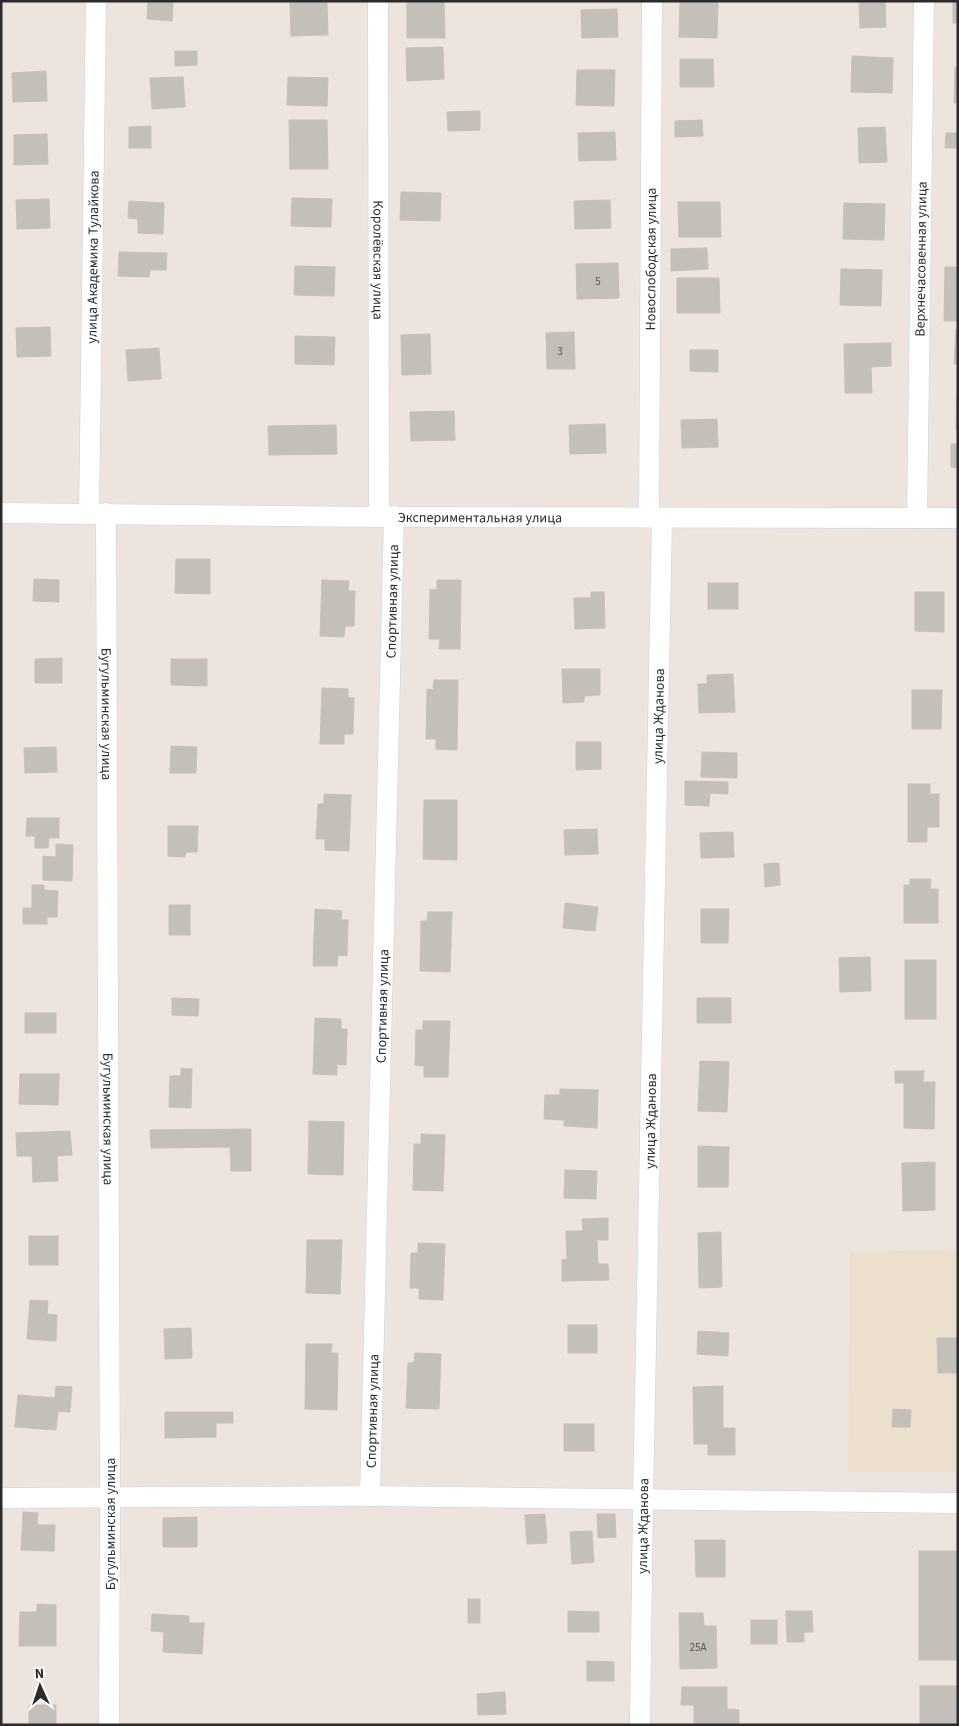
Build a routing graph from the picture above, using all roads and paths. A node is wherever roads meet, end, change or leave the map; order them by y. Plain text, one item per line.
1 (96, 1) edge
2 (378, 1) edge
3 (652, 1) edge
4 (924, 1) edge
5 (1, 513) edge
6 (97, 513) junction
7 (387, 516) junction
8 (655, 517) junction
9 (917, 518) junction
10 (958, 518) edge
11 (370, 1496) junction
12 (1, 1498) edge
13 (110, 1499) junction
14 (643, 1499) junction
15 (958, 1503) edge
16 (109, 1725) edge
17 (640, 1725) edge

1 - 6 street, улица Академика Тулайкова
2 - 7 street, Королёвская улица
3 - 8 street, Новослободская улица
4 - 9 street, Верхнечасовенная улица
5 - 6 street, Экспериментальная улица
6 - 7 street, Экспериментальная улица
6 - 13 street, Бугульминская улица
7 - 8 street, Экспериментальная улица
7 - 11 street, Спортивная улица
8 - 9 street, Экспериментальная улица
8 - 14 street, улица Жданова
9 - 10 street, Экспериментальная улица
11 - 13 street
11 - 14 street
12 - 13 street
13 - 16 street, Бугульминская улица
14 - 15 street
14 - 17 street, улица Жданова

